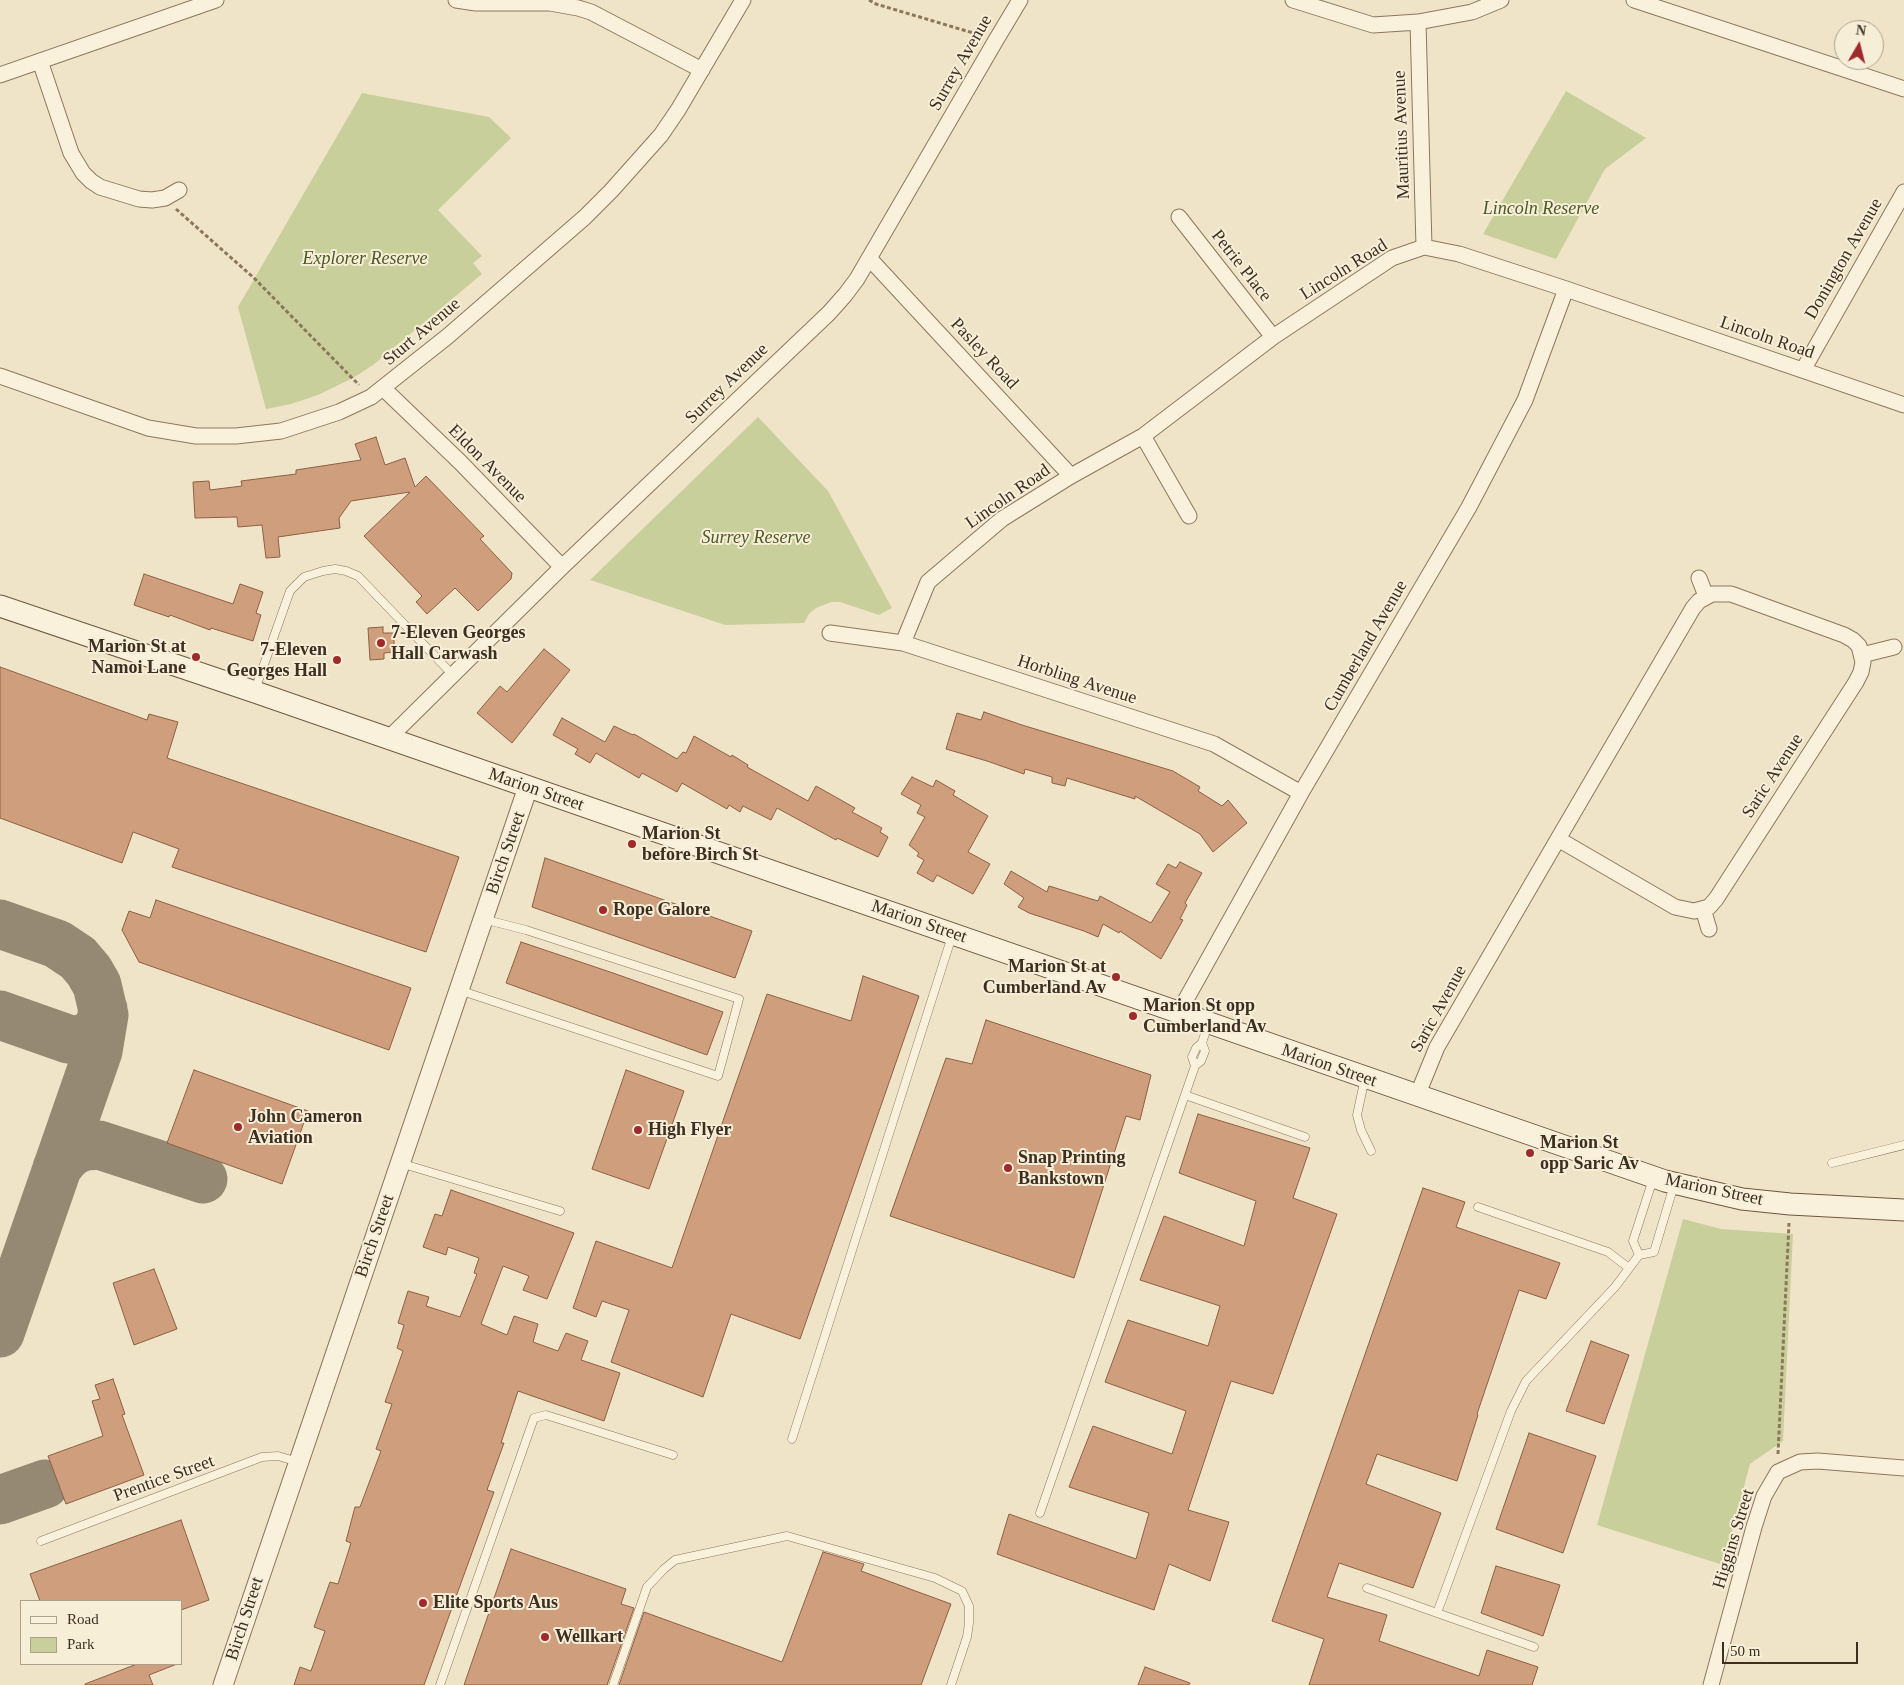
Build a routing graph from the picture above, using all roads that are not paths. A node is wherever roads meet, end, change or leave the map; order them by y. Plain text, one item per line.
1 (216, 0) edge
2 (456, 0) edge
3 (743, 0) edge
4 (1020, 0) edge
5 (1293, 0) edge
6 (1501, 0) edge
7 (1634, 0) edge
8 (1418, 22) junction
9 (40, 61) junction
10 (702, 70) junction
11 (0, 75) edge
12 (1904, 89) edge
13 (179, 190) dead end
14 (1904, 192) edge
15 (1179, 217) dead end
16 (1424, 247) junction
17 (869, 258) junction
18 (1566, 289) junction
19 (1273, 337) junction
20 (1803, 370) junction
21 (0, 376) edge
22 (383, 388) junction
23 (1904, 405) edge
24 (1143, 436) junction
25 (1071, 476) junction
26 (1189, 516) dead end
27 (562, 567) junction
28 (1699, 578) dead end
29 (1706, 596) junction
30 (0, 606) edge
31 (830, 633) dead end
32 (903, 644) junction
33 (1894, 647) dead end
34 (1862, 655) junction
35 (452, 674) junction
36 (255, 692) junction
37 (388, 739) junction
38 (528, 787) junction
39 (1301, 793) junction
40 (1558, 838) junction
41 (1703, 910) junction
42 (483, 919) junction
43 (1709, 929) dead end
44 (953, 934) junction
45 (459, 990) junction
46 (1179, 1012) junction
47 (1205, 1033) junction
48 (1365, 1078) junction
49 (1184, 1096) junction
50 (1417, 1096) junction
51 (1305, 1138) dead end
52 (1904, 1145) edge
53 (1371, 1151) dead end
54 (400, 1163) junction
55 (1832, 1163) dead end
56 (1654, 1177) junction
57 (1674, 1183) junction
58 (1478, 1207) dead end
59 (1904, 1210) edge
60 (560, 1211) dead end
61 (1639, 1255) junction
62 (1629, 1268) junction
63 (792, 1439) dead end
64 (673, 1455) dead end
65 (298, 1462) junction
66 (1904, 1468) edge
67 (1040, 1513) dead end
68 (41, 1541) dead end
69 (1367, 1588) dead end
70 (1437, 1613) junction
71 (1534, 1647) dead end
72 (222, 1685) edge
73 (440, 1685) edge
74 (614, 1685) edge
75 (951, 1685) edge
76 (1711, 1685) edge

1 - 9 street
2 - 10 street
3 - 10 street, Sturt Avenue
4 - 17 street, Surrey Avenue
5 - 8 street
6 - 8 street
7 - 12 street
8 - 16 street, Mauritius Avenue
9 - 11 street
9 - 13 street
10 - 22 street, Sturt Avenue
14 - 20 street, Donington Avenue
15 - 19 street, Petrie Place
16 - 18 street, Lincoln Road
16 - 19 street, Lincoln Road
17 - 25 street, Pasley Road
17 - 27 street, Surrey Avenue
18 - 20 street, Lincoln Road
18 - 39 street, Cumberland Avenue
19 - 24 street, Lincoln Road
20 - 23 street, Lincoln Road
21 - 22 street, Sturt Avenue
22 - 27 street, Eldon Avenue
24 - 25 street, Lincoln Road
24 - 26 street
25 - 32 street, Lincoln Road
27 - 35 street, Surrey Avenue
28 - 29 street
29 - 34 street
29 - 40 street, Saric Avenue
30 - 36 main road, Marion Street
31 - 32 street, Horbling Avenue
32 - 39 street, Horbling Avenue
33 - 34 street
34 - 41 street, Saric Avenue
35 - 36 lane
35 - 37 street, Surrey Avenue
36 - 37 main road, Marion Street
37 - 38 main road, Marion Street
38 - 42 street, Birch Street
38 - 44 main road, Marion Street
39 - 46 street, Cumberland Avenue
40 - 41 street
40 - 50 street, Saric Avenue
41 - 43 street
42 - 45 street, Birch Street
42 - 45 lane
44 - 46 main road, Marion Street
44 - 63 lane
45 - 54 street, Birch Street
46 - 47 main road, Marion Street
47 - 48 main road, Marion Street
47 - 49 lane
48 - 50 main road, Marion Street
48 - 53 lane
49 - 51 lane
49 - 67 lane
50 - 56 main road, Marion Street
52 - 55 lane
54 - 60 lane
54 - 65 street, Birch Street
56 - 57 main road, Marion Street
56 - 61 lane
57 - 59 main road, Marion Street
57 - 61 lane
58 - 62 lane
61 - 62 lane
62 - 70 lane
64 - 73 lane
65 - 68 lane, Prentice Street
65 - 72 street, Birch Street
66 - 76 street, Higgins Street
69 - 70 lane
70 - 71 lane
74 - 75 lane

